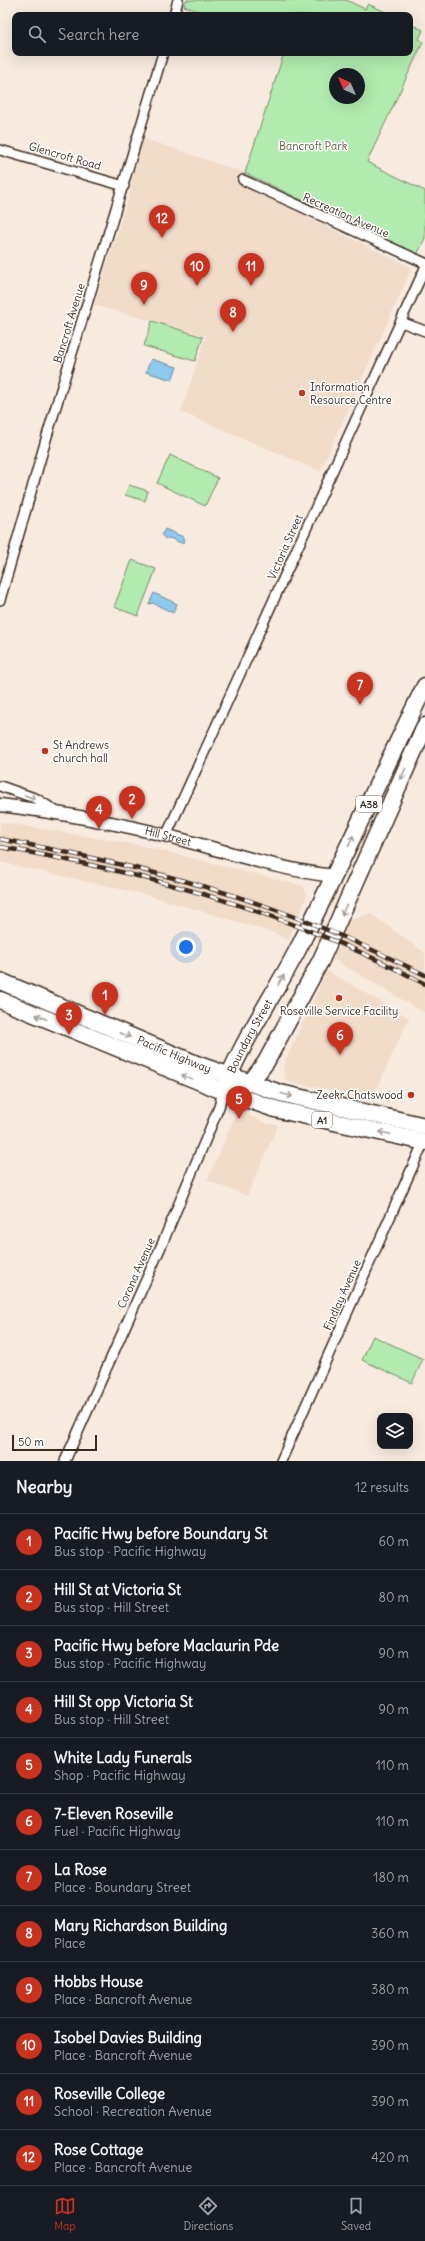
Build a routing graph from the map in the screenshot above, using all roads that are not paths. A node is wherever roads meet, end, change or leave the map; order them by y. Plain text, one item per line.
1 (178, 0) edge
2 (175, 12) edge
3 (162, 56) edge
4 (0, 150) edge
5 (243, 180) dead end
6 (124, 186) junction
7 (425, 263) edge
8 (425, 268) edge
9 (401, 322) junction
10 (425, 331) edge
11 (0, 600) edge
12 (425, 686) edge
13 (403, 732) junction
14 (423, 736) edge
15 (0, 786) edge
16 (0, 805) edge
17 (58, 813) junction
18 (166, 836) junction
19 (334, 876) junction
20 (0, 981) edge
21 (0, 1000) edge
22 (228, 1076) junction
23 (250, 1083) junction
24 (223, 1091) junction
25 (425, 1126) edge
26 (424, 1141) edge
27 (64, 1461) edge
28 (281, 1461) edge

1 - 2 street
3 - 6 street, Bancroft Avenue
4 - 6 street, Glencroft Road
5 - 7 street, Recreation Avenue
6 - 11 street, Bancroft Avenue
8 - 9 street, Victoria Street
9 - 10 street
9 - 18 street, Victoria Street
12 - 13 highway, Boundary Street / A38
13 - 14 street
19 -> 13 highway, Boundary Street / A38
14 -> 23 highway, Boundary Street / A38
15 -> 17 street
16 - 17 street, Hill Street
17 - 18 street, Hill Street
18 - 19 street, Hill Street
22 -> 19 highway, Boundary Street / A38
20 -> 22 highway, Pacific Highway / A1
24 -> 21 highway, Pacific Highway / A1
22 - 23 highway, Pacific Highway / A1
22 - 24 highway, Boundary Street / A38
23 - 24 highway, Boundary Street
23 -> 25 highway, Pacific Highway / A1
26 -> 24 highway, Pacific Highway / A1
24 - 27 street, Corona Avenue
26 - 28 street, Findlay Avenue

